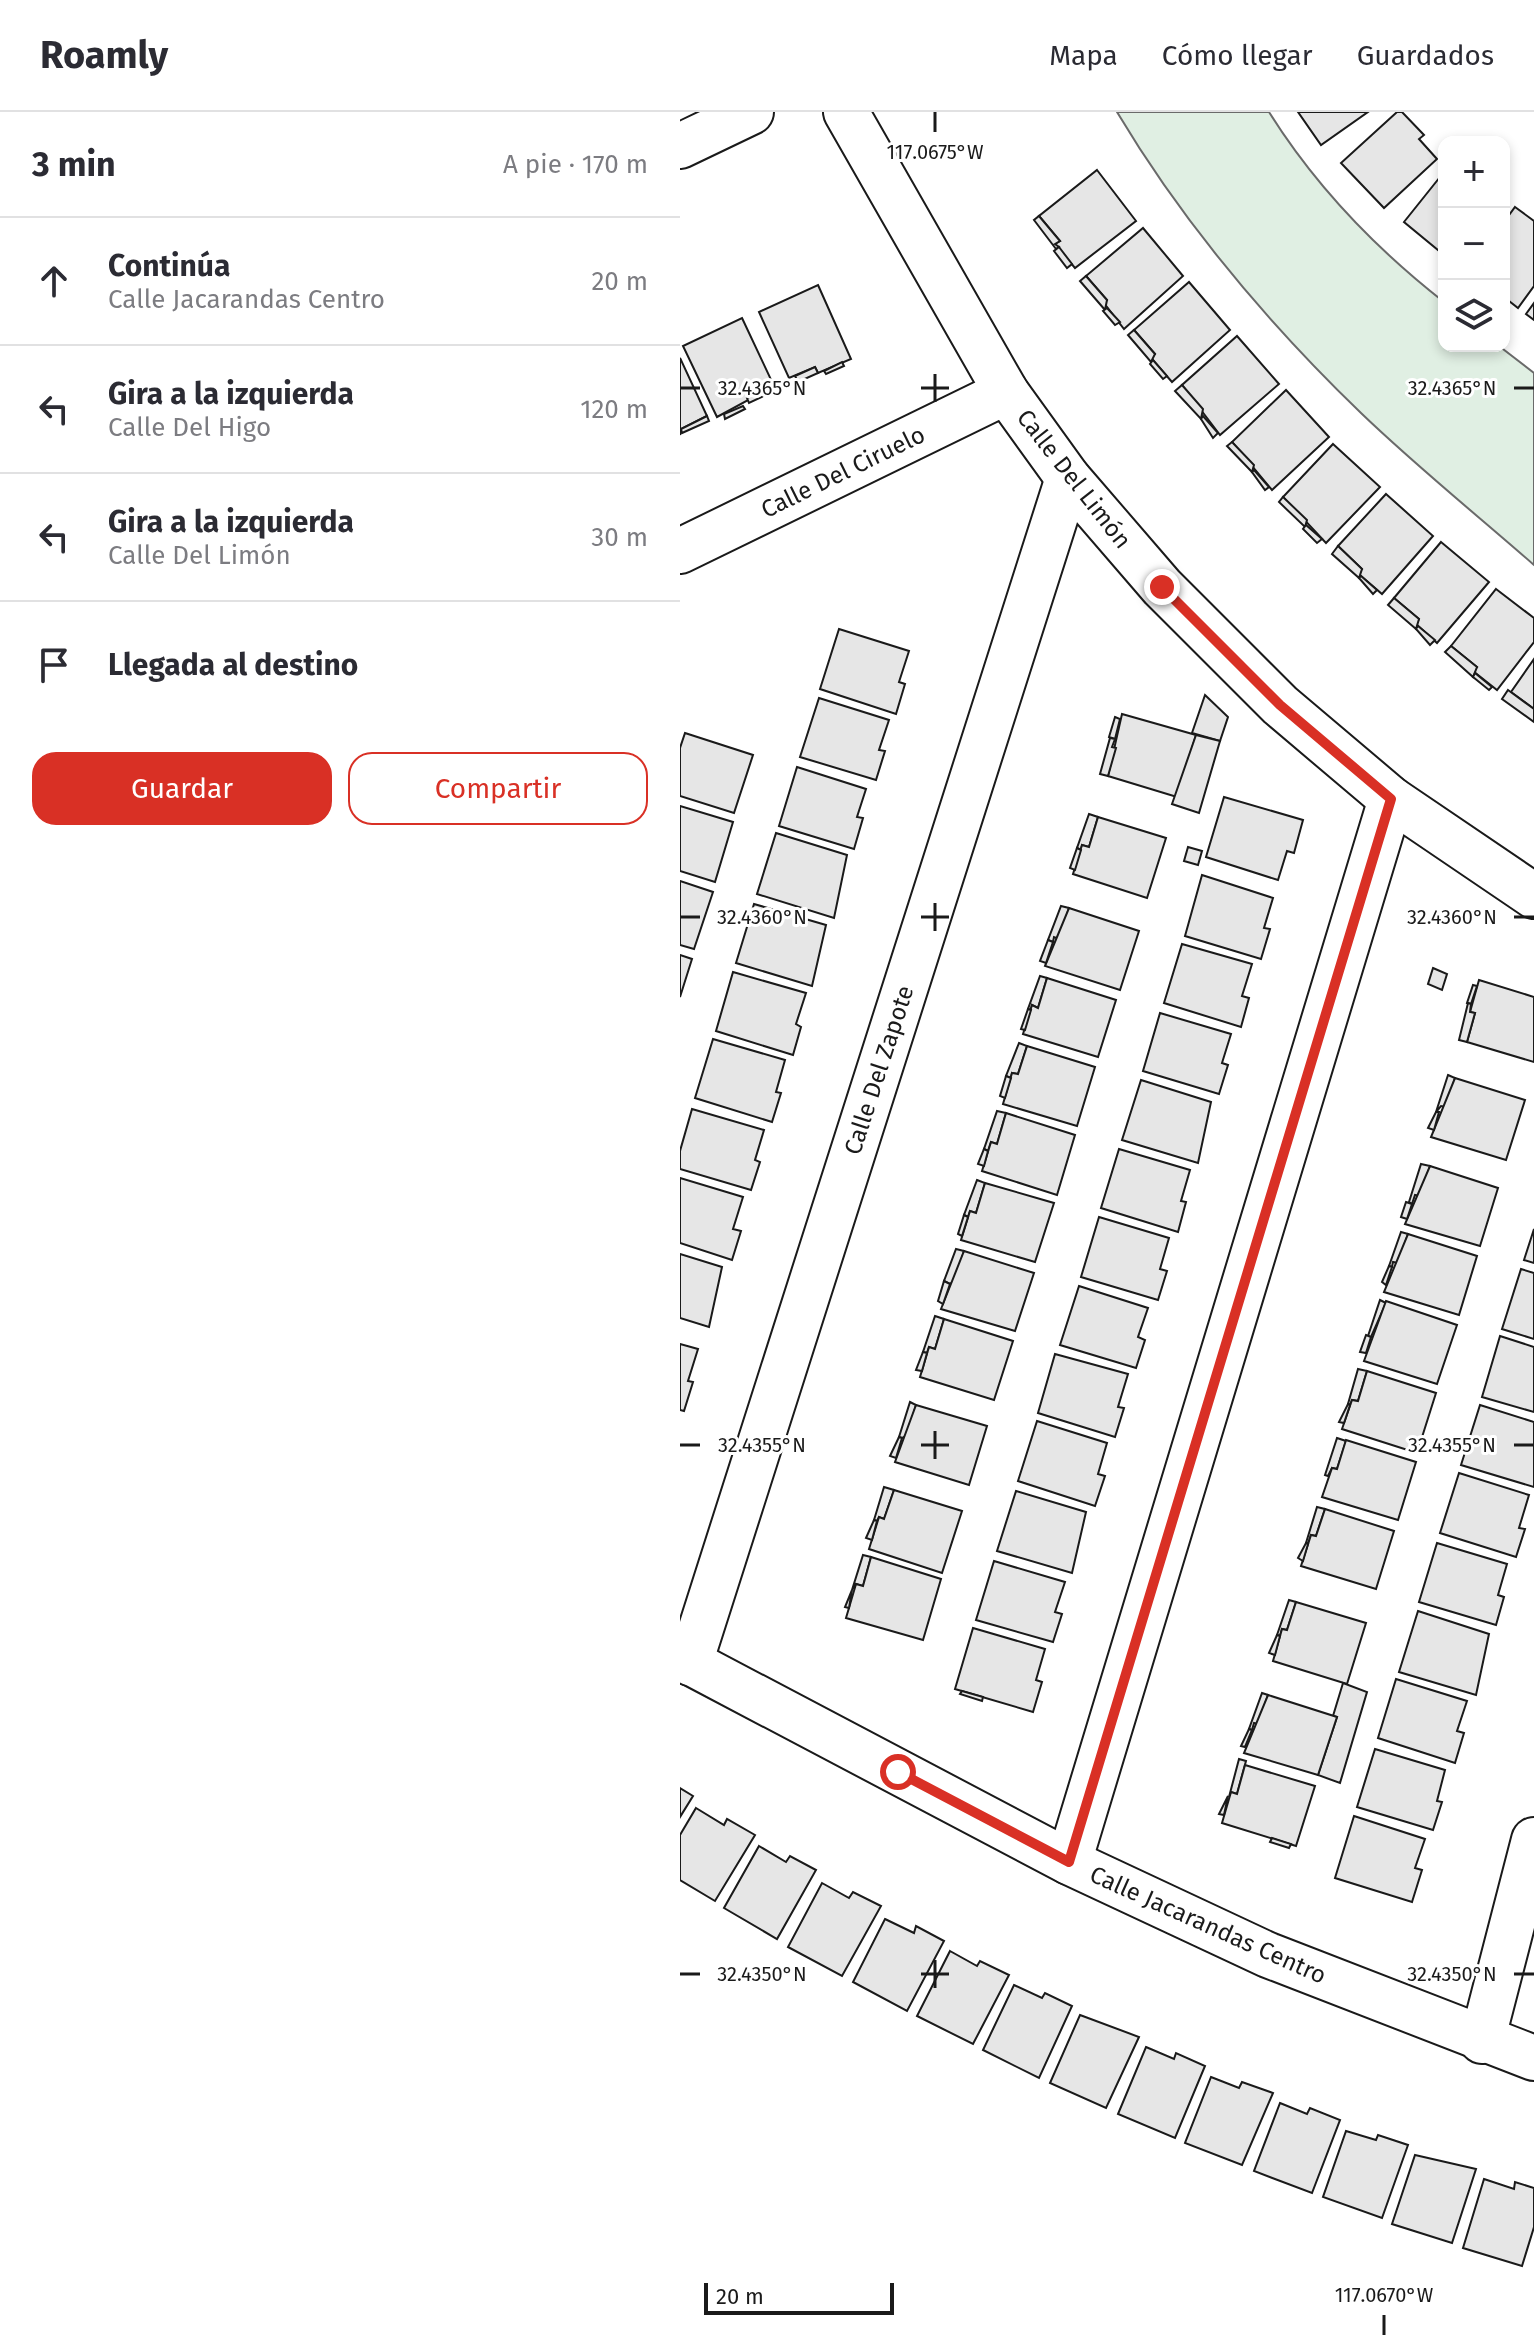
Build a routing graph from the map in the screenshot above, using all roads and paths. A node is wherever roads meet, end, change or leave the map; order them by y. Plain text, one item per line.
1 (751, 112) edge
2 (846, 112) edge
3 (680, 146) edge
4 (1006, 392) junction
5 (1068, 478) junction
6 (680, 551) edge
7 (1391, 799) junction
8 (1534, 896) edge
9 (685, 1660) edge
10 (1534, 1840) edge
11 (1069, 1862) junction
12 (1482, 2041) junction
13 (1534, 2058) edge

1 - 3 street
2 - 4 street, Calle Del Limón
4 - 5 street, Calle Del Limón
4 - 6 street, Calle Del Ciruelo
5 - 7 street, Calle Del Limón
5 - 9 street, Calle Del Zapote
7 - 8 street, Calle Del Limón
7 - 11 street
9 - 11 street, Calle Jacarandas Centro
10 - 12 street
11 - 12 street, Calle Jacarandas Centro
12 - 13 street, Calle Jacarandas Centro

